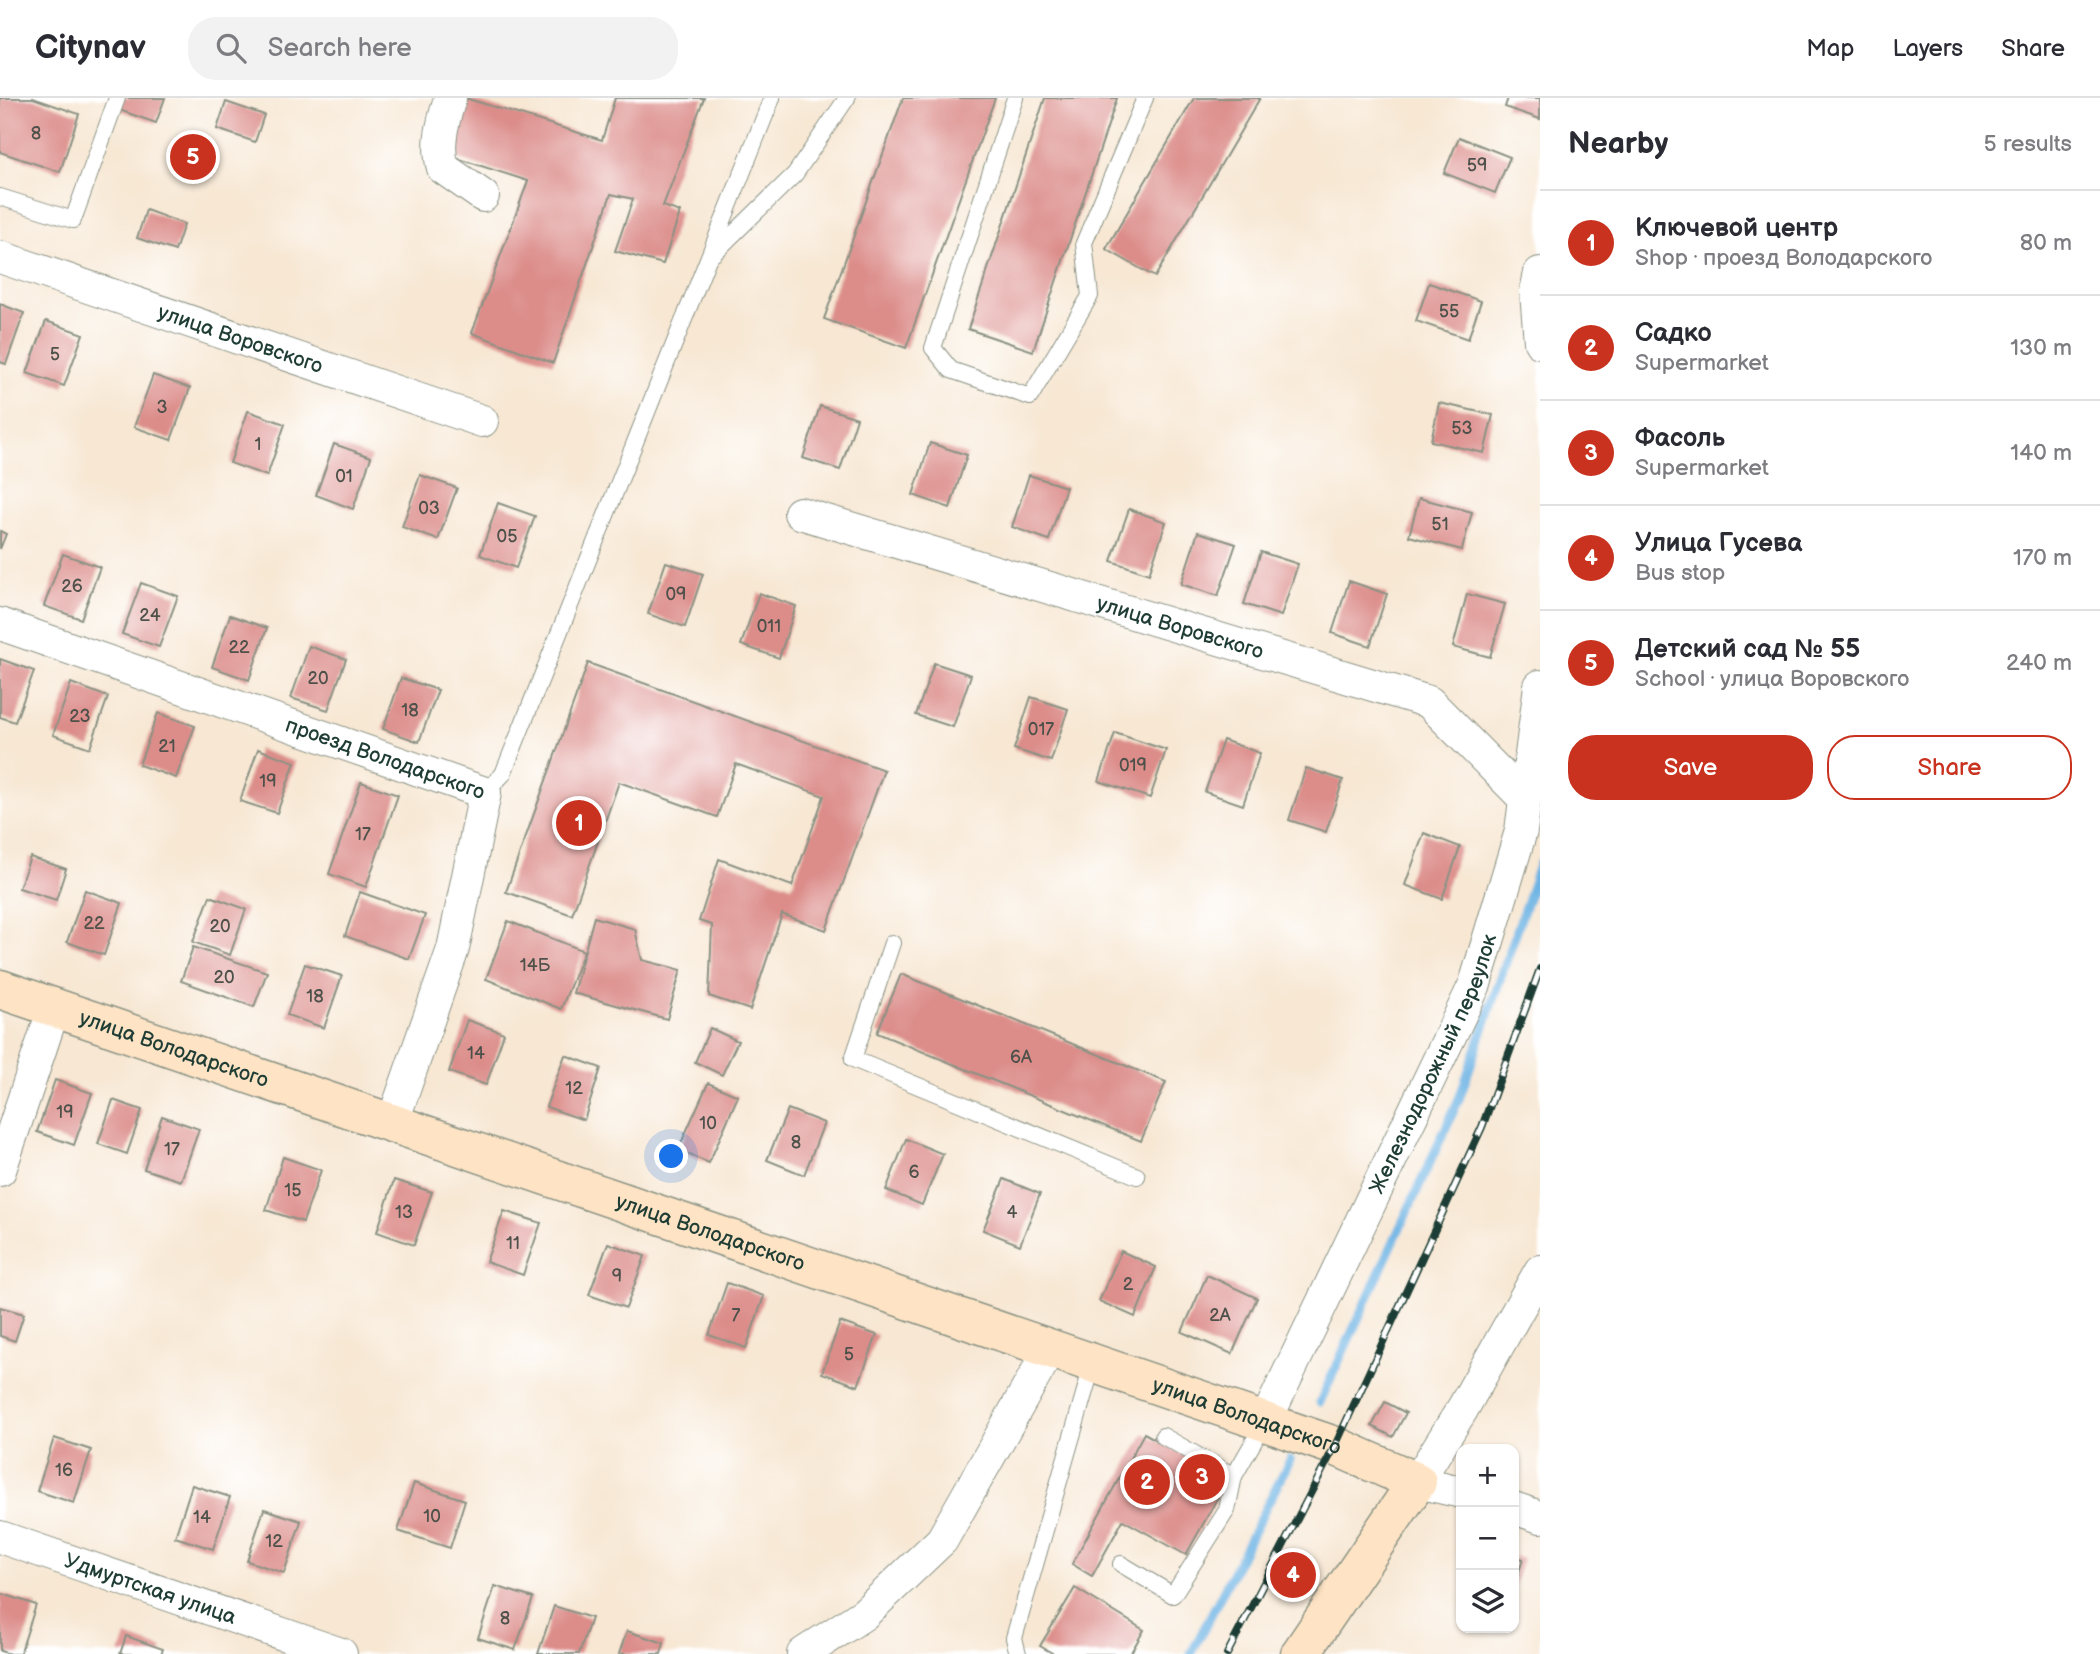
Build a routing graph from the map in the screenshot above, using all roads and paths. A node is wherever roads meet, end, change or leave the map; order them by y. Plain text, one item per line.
1 (117, 98) edge
2 (450, 98) edge
3 (772, 98) edge
4 (847, 98) edge
5 (1016, 98) edge
6 (1145, 98) edge
7 (483, 196) dead end
8 (0, 197) edge
9 (0, 257) edge
10 (708, 259) junction
11 (1540, 273) edge
12 (1540, 342) edge
13 (482, 422) dead end
14 (800, 513) dead end
15 (0, 624) edge
16 (1540, 686) edge
17 (485, 793) junction
18 (1525, 799) junction
19 (892, 943) dead end
20 (0, 989) edge
21 (54, 1007) junction
22 (392, 1124) junction
23 (0, 1170) edge
24 (1137, 1176) dead end
25 (1540, 1271) edge
26 (1050, 1349) junction
27 (1093, 1363) junction
28 (1265, 1422) junction
29 (1163, 1436) dead end
30 (1234, 1476) junction
31 (1417, 1482) junction
32 (1456, 1491) edge
33 (1519, 1510) edge
34 (1540, 1517) edge
35 (0, 1536) edge
36 (1121, 1564) dead end
37 (341, 1654) edge
38 (803, 1654) edge
39 (1018, 1654) edge
40 (1300, 1654) edge

1 - 8 lane
2 - 7 street
3 - 10 lane
4 - 10 lane
5 - 6 lane
9 - 13 street, улица Воровского
10 - 17 lane
11 - 12 street
14 - 18 street, улица Воровского
15 - 17 street, проезд Володарского
16 - 18 street, Железнодорожный переулок
17 - 22 street, проезд Володарского
18 - 28 street, Железнодорожный переулок
19 - 24 lane
20 - 21 street, улица Володарского
21 - 22 street, улица Володарского
21 - 23 street
22 - 26 street, улица Володарского
25 - 31 street
26 - 27 street, улица Володарского
26 - 38 street
27 - 28 street, улица Володарского
27 - 39 lane
28 - 30 lane
28 - 31 street, улица Володарского
29 - 30 lane
30 - 36 lane
31 - 32 street
31 - 40 street
33 - 34 street
35 - 37 street, Удмуртская улица

